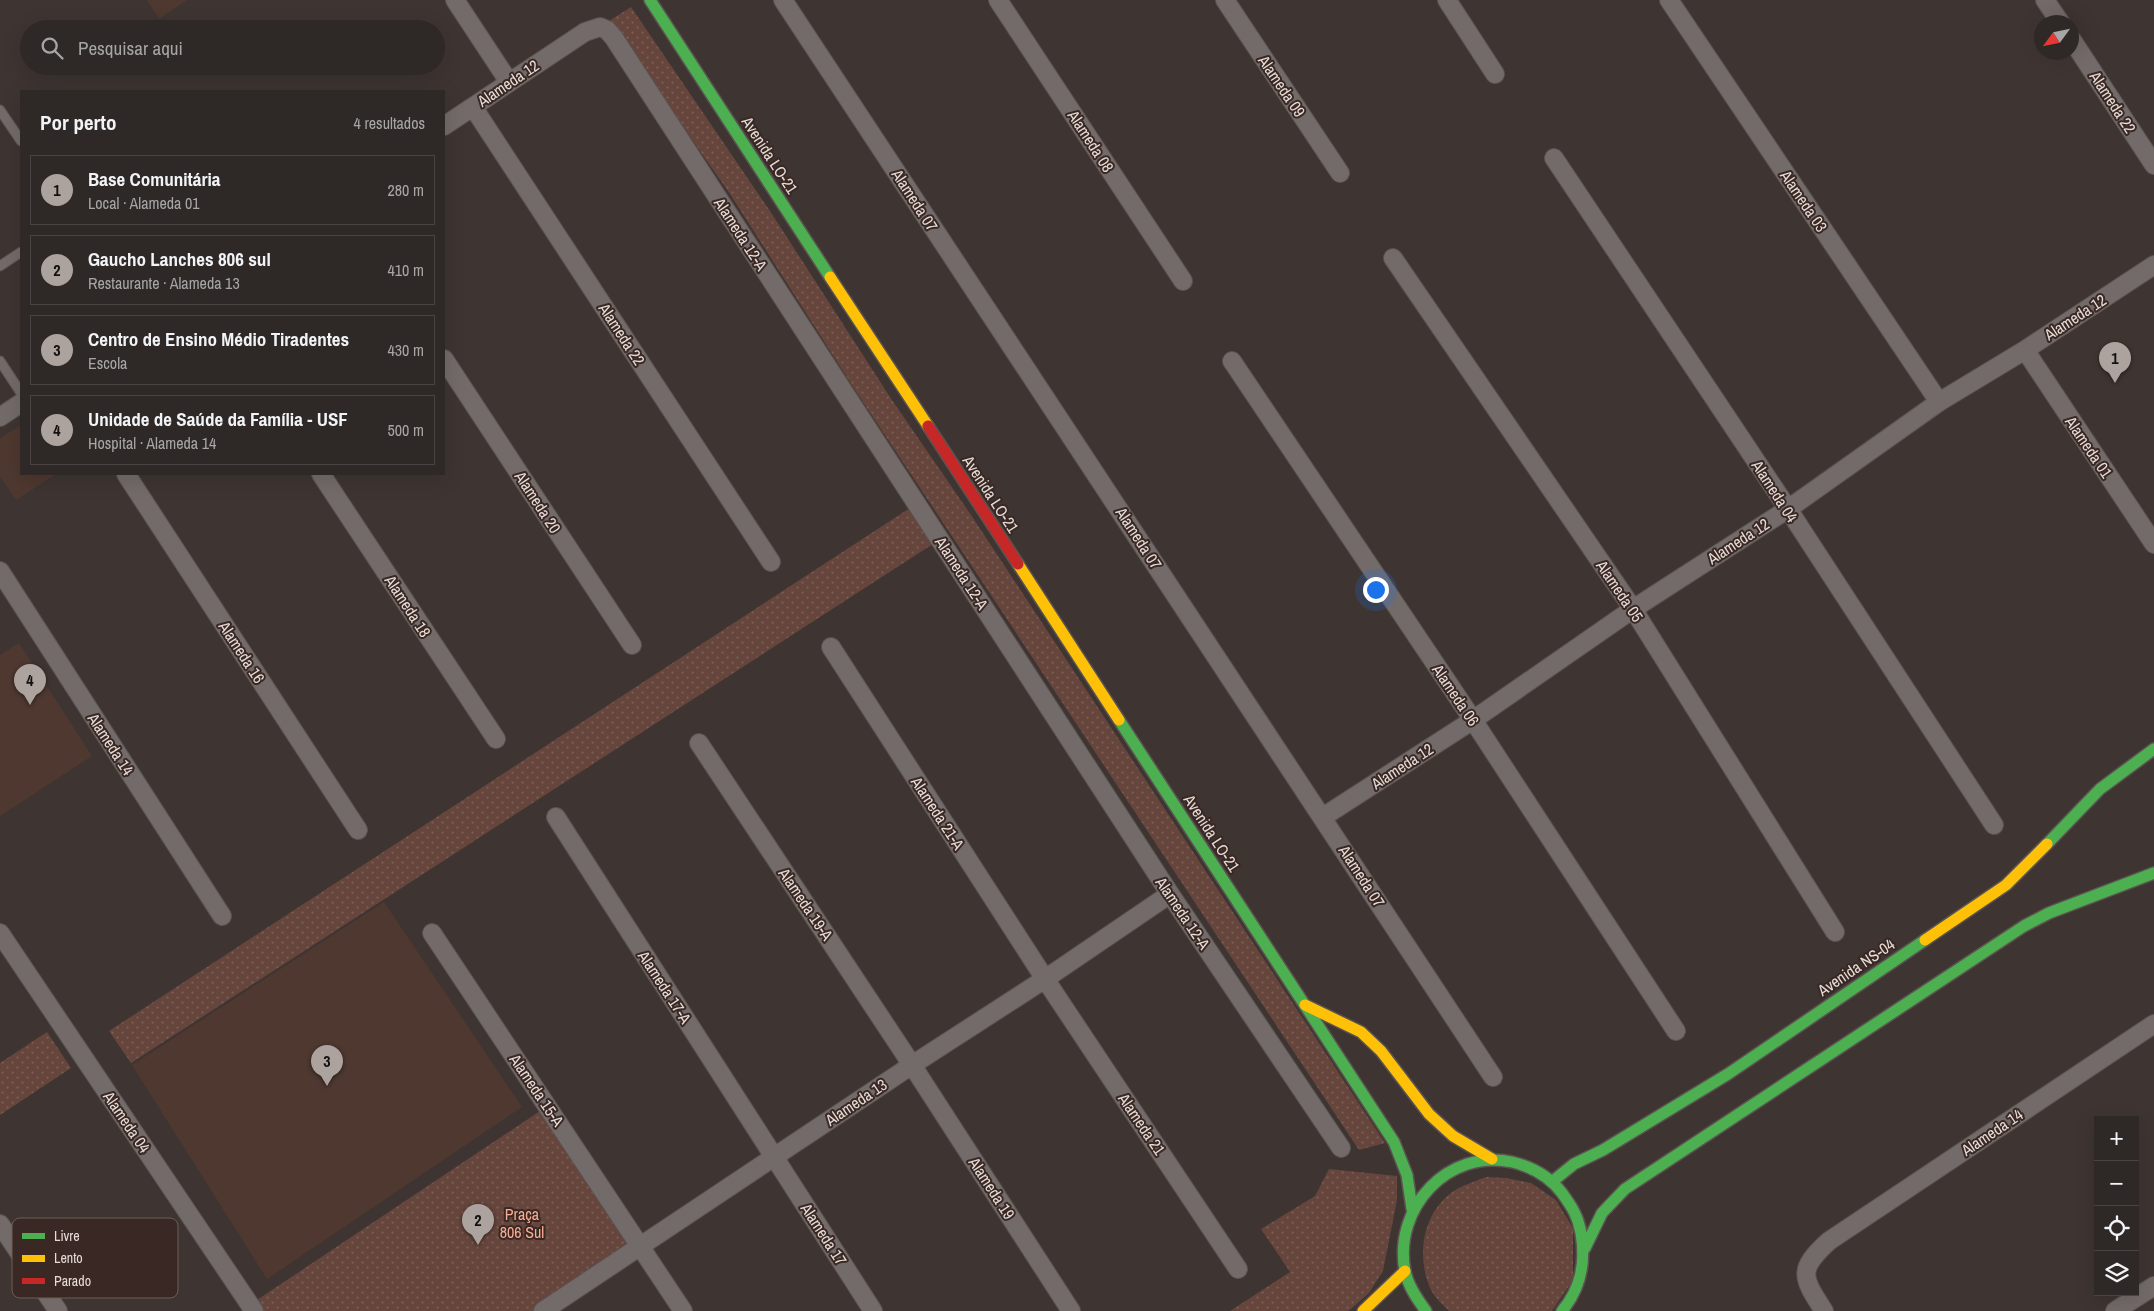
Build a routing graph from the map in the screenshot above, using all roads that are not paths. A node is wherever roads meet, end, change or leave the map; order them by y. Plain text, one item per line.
1 (454, 0) edge
2 (650, 0) edge
3 (783, 0) edge
4 (998, 0) edge
5 (1224, 0) edge
6 (1447, 0) edge
7 (1669, 0) edge
8 (2045, 0) edge
9 (2055, 15) edge
10 (572, 40) joint
11 (2079, 51) edge
12 (1496, 74) dead end
13 (509, 82) junction
14 (473, 107) junction
15 (0, 110) edge
16 (445, 125) edge
17 (20, 140) edge
18 (1554, 158) dead end
19 (2154, 165) edge
20 (1340, 173) dead end
21 (20, 253) edge
22 (1393, 258) dead end
23 (0, 266) edge
24 (2154, 266) edge
25 (1183, 281) dead end
26 (2025, 350) junction
27 (0, 361) edge
28 (445, 361) edge
29 (1232, 361) dead end
30 (20, 391) edge
31 (1939, 402) junction
32 (20, 404) edge
33 (0, 417) edge
34 (127, 475) edge
35 (321, 475) edge
36 (1788, 510) junction
37 (2154, 544) edge
38 (771, 562) dead end
39 (0, 571) edge
40 (1633, 609) junction
41 (632, 645) dead end
42 (831, 646) dead end
43 (1473, 720) junction
44 (496, 739) dead end
45 (699, 744) dead end
46 (2154, 749) edge
47 (556, 817) dead end
48 (1323, 817) junction
49 (1994, 825) dead end
50 (358, 830) dead end
51 (2154, 873) edge
52 (1170, 894) junction
53 (222, 916) dead end
54 (1836, 932) dead end
55 (0, 933) edge
56 (432, 933) dead end
57 (1045, 979) junction
58 (1305, 1005) junction
59 (2154, 1024) edge
60 (1676, 1031) dead end
61 (912, 1064) junction
62 (1493, 1077) dead end
63 (1341, 1148) dead end
64 (774, 1157) junction
65 (1492, 1159) junction
66 (1553, 1181) junction
67 (1412, 1209) junction
68 (0, 1224) edge
69 (12, 1242) edge
70 (641, 1247) junction
71 (1585, 1248) junction
72 (1238, 1269) dead end
73 (1404, 1271) junction
74 (2154, 1286) edge
75 (49, 1298) edge
76 (1567, 1309) edge
77 (58, 1311) edge
78 (254, 1311) edge
79 (544, 1311) edge
80 (683, 1311) edge
81 (874, 1311) edge
82 (1071, 1311) edge
83 (1363, 1311) edge
84 (1426, 1311) edge
85 (1824, 1311) edge
86 (2115, 1311) edge

1 - 13 street
2 - 58 street, Avenida LO-21
3 - 48 street, Alameda 07
4 - 25 street, Alameda 08
5 - 20 street, Alameda 09
6 - 12 street
7 - 31 street, Alameda 03
8 - 9 street
10 - 13 street, Alameda 12
10 - 52 street, Alameda 12-A
11 - 19 street, Alameda 22
13 - 14 street, Alameda 12
14 - 16 street, Alameda 12
14 - 38 street, Alameda 22
15 - 17 lane
18 - 36 street, Alameda 04
21 - 23 lane
22 - 40 street, Alameda 05
24 - 26 street, Alameda 12
26 - 31 street, Alameda 12
26 - 37 street, Alameda 01
27 - 30 lane
28 - 41 street, Alameda 20
29 - 43 street, Alameda 06
31 - 36 street, Alameda 12
32 - 33 street
34 - 50 street, Alameda 16
35 - 44 street, Alameda 18
36 - 40 street, Alameda 12
36 - 49 street, Alameda 04
39 - 53 street, Alameda 14
40 - 43 street, Alameda 12
40 - 54 street, Alameda 05
42 - 57 street, Alameda 21-A
43 - 48 street, Alameda 12
43 - 60 street, Alameda 06
45 - 61 street, Alameda 19-A
46 - 66 street, Avenida NS-04
47 - 64 street, Alameda 17-A
48 - 62 street, Alameda 07
51 - 71 street
52 - 57 street, Alameda 13
52 - 63 street, Alameda 12-A
55 - 78 street, Alameda 04
56 - 70 street, Alameda 15-A
57 - 61 street, Alameda 13
57 - 72 street, Alameda 21
58 - 65 street
58 - 67 street, Avenida LO-21
59 - 85 street, Alameda 14
61 - 64 street, Alameda 13
61 - 82 street, Alameda 19
64 - 70 street, Alameda 13
64 - 81 street, Alameda 17
65 - 66 street
65 - 67 street
66 - 71 street
67 - 73 street
68 - 69 street
70 - 79 street, Alameda 13
70 - 80 street, Alameda 15-A
71 - 76 street
73 - 83 street
73 - 84 street
74 - 86 street
75 - 77 street

